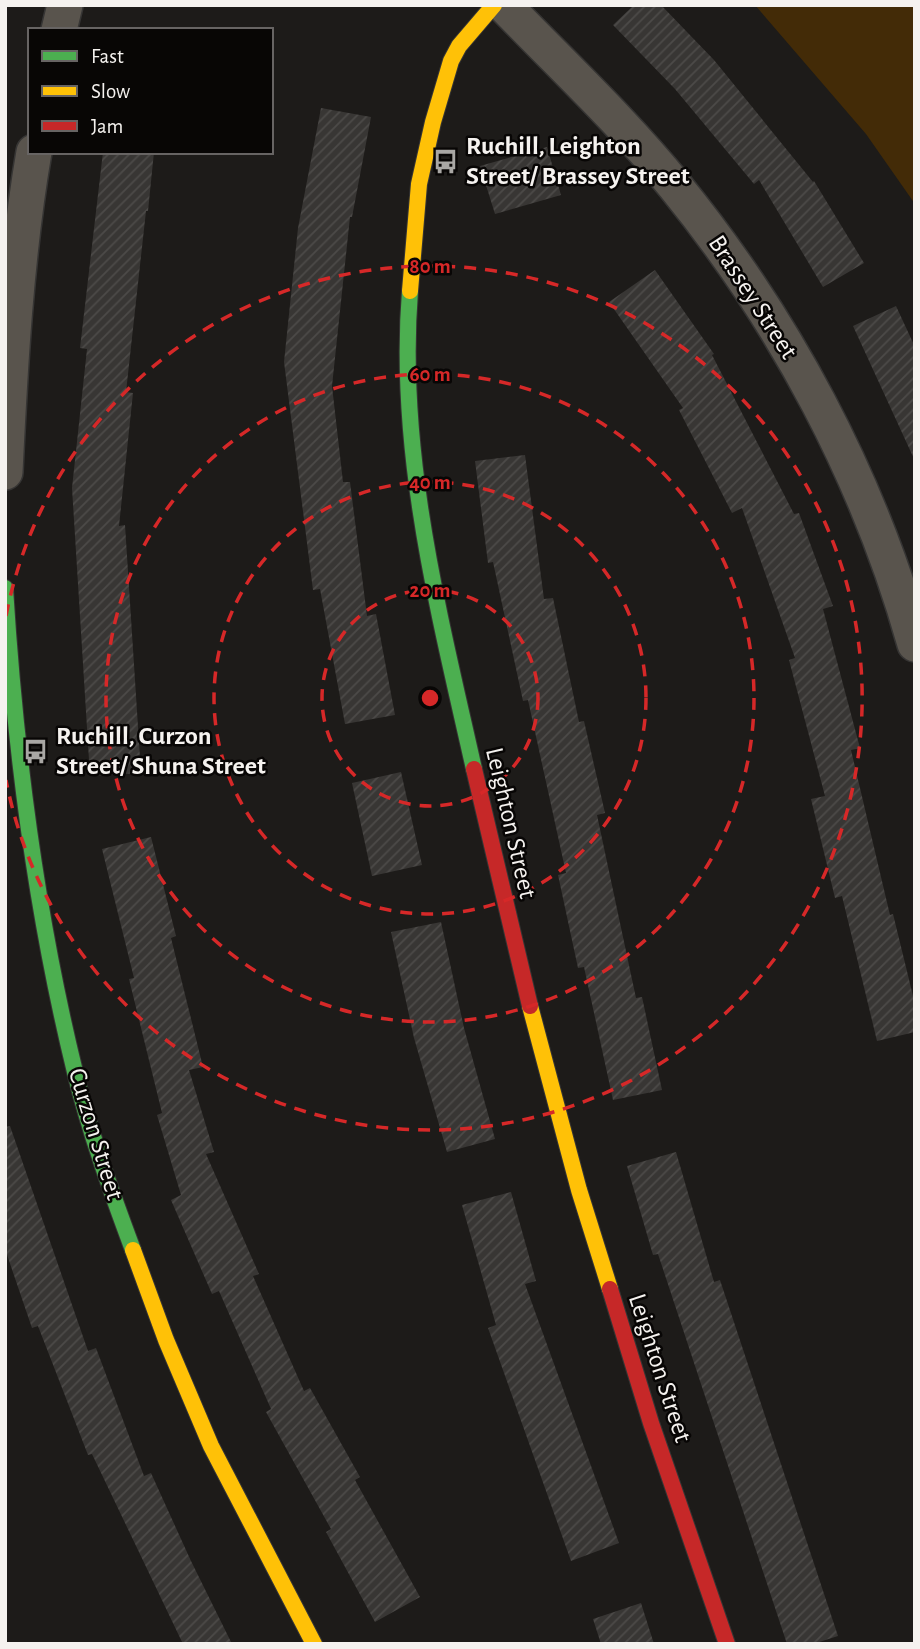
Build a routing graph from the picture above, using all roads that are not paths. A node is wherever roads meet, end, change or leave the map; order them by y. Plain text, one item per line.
1 (65, 5) edge
2 (494, 5) edge
3 (504, 5) edge
4 (59, 28) edge
5 (34, 154) edge
6 (5, 472) edge
7 (5, 588) edge
8 (915, 644) edge
9 (14, 807) edge
10 (314, 1644) edge
11 (727, 1644) edge

1 - 4 street
2 - 11 street, Leighton Street
3 - 8 street, Brassey Street
5 - 6 street
7 - 9 street, Curzon Street
9 - 10 street, Curzon Street

